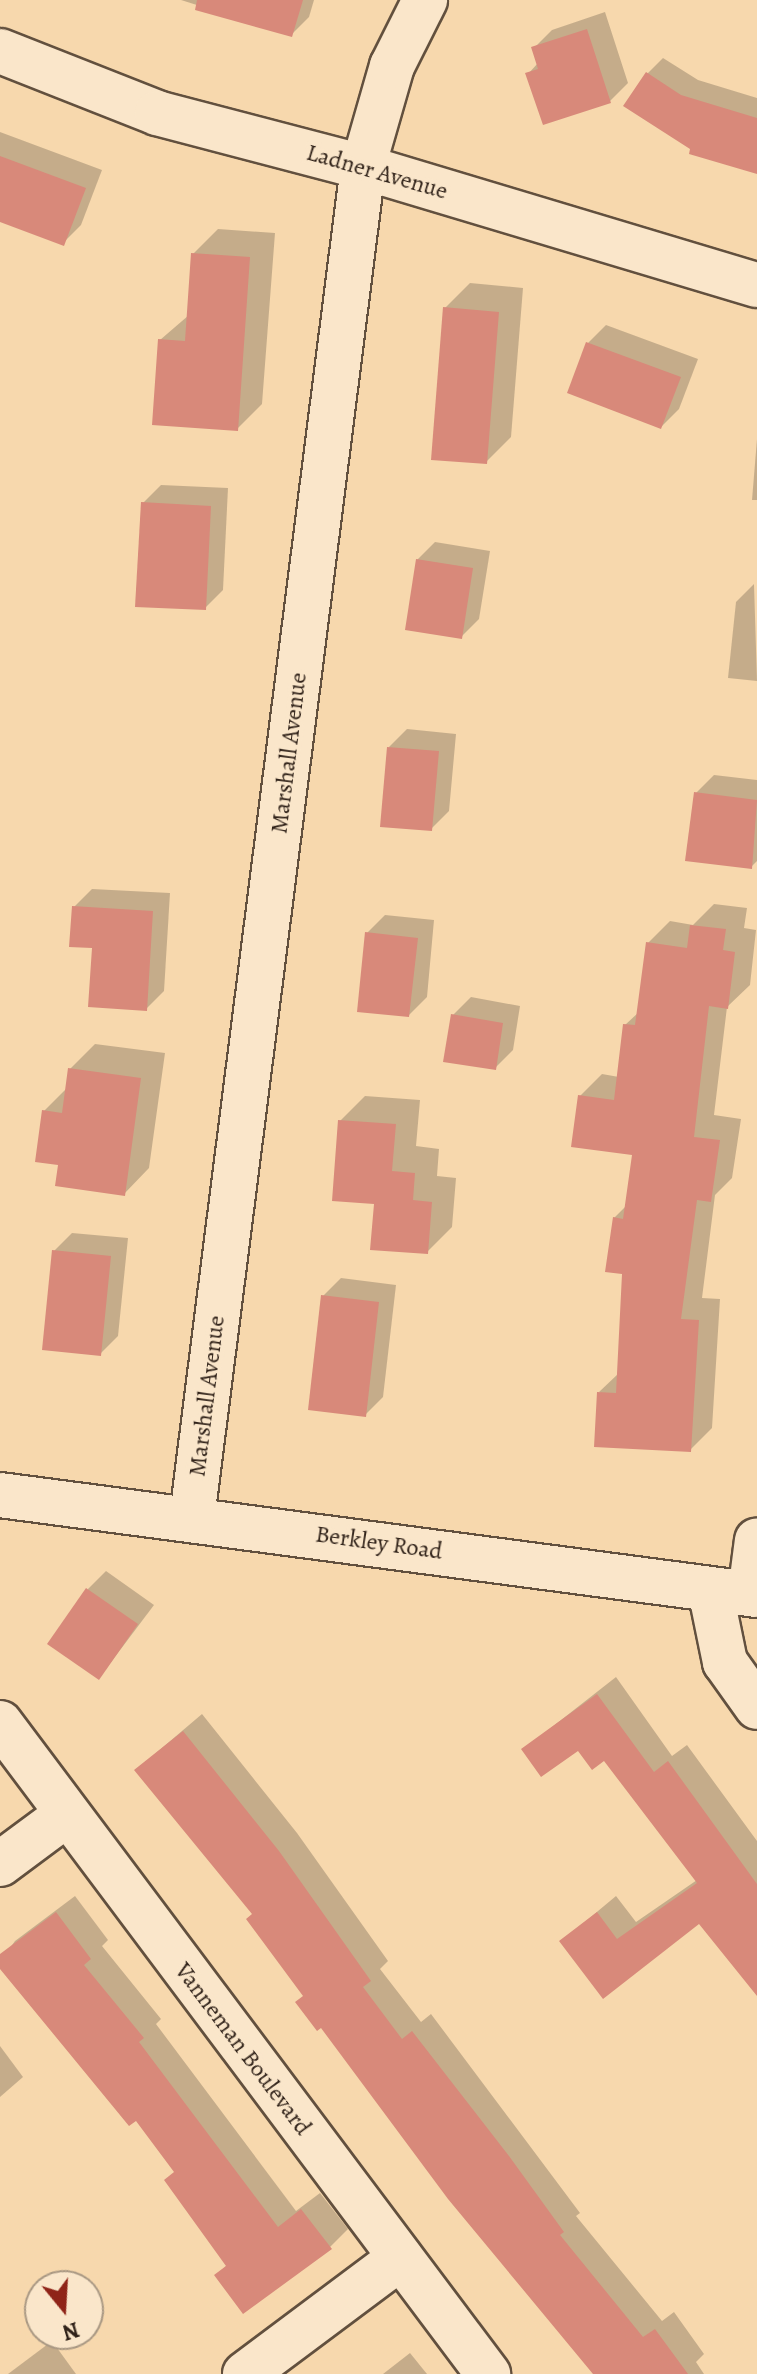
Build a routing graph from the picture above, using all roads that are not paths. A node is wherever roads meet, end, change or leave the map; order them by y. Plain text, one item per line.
1 (425, 0) edge
2 (0, 51) edge
3 (363, 167) junction
4 (757, 285) edge
5 (0, 1495) edge
6 (192, 1517) junction
7 (757, 1540) edge
8 (739, 1593) edge
9 (757, 1707) edge
10 (0, 1723) edge
11 (66, 1815) junction
12 (0, 1864) edge
13 (400, 2258) junction
14 (245, 2374) edge
15 (488, 2374) edge

1 - 3 street, Marshall Avenue
2 - 3 street, Ladner Avenue
3 - 4 street, Ladner Avenue
3 - 6 street, Marshall Avenue
5 - 6 street, Berkley Road
6 - 8 street, Berkley Road
7 - 8 street
8 - 9 street
10 - 11 street, Vanneman Boulevard
11 - 12 street
11 - 13 street, Vanneman Boulevard
13 - 14 street
13 - 15 street, Vanneman Boulevard

